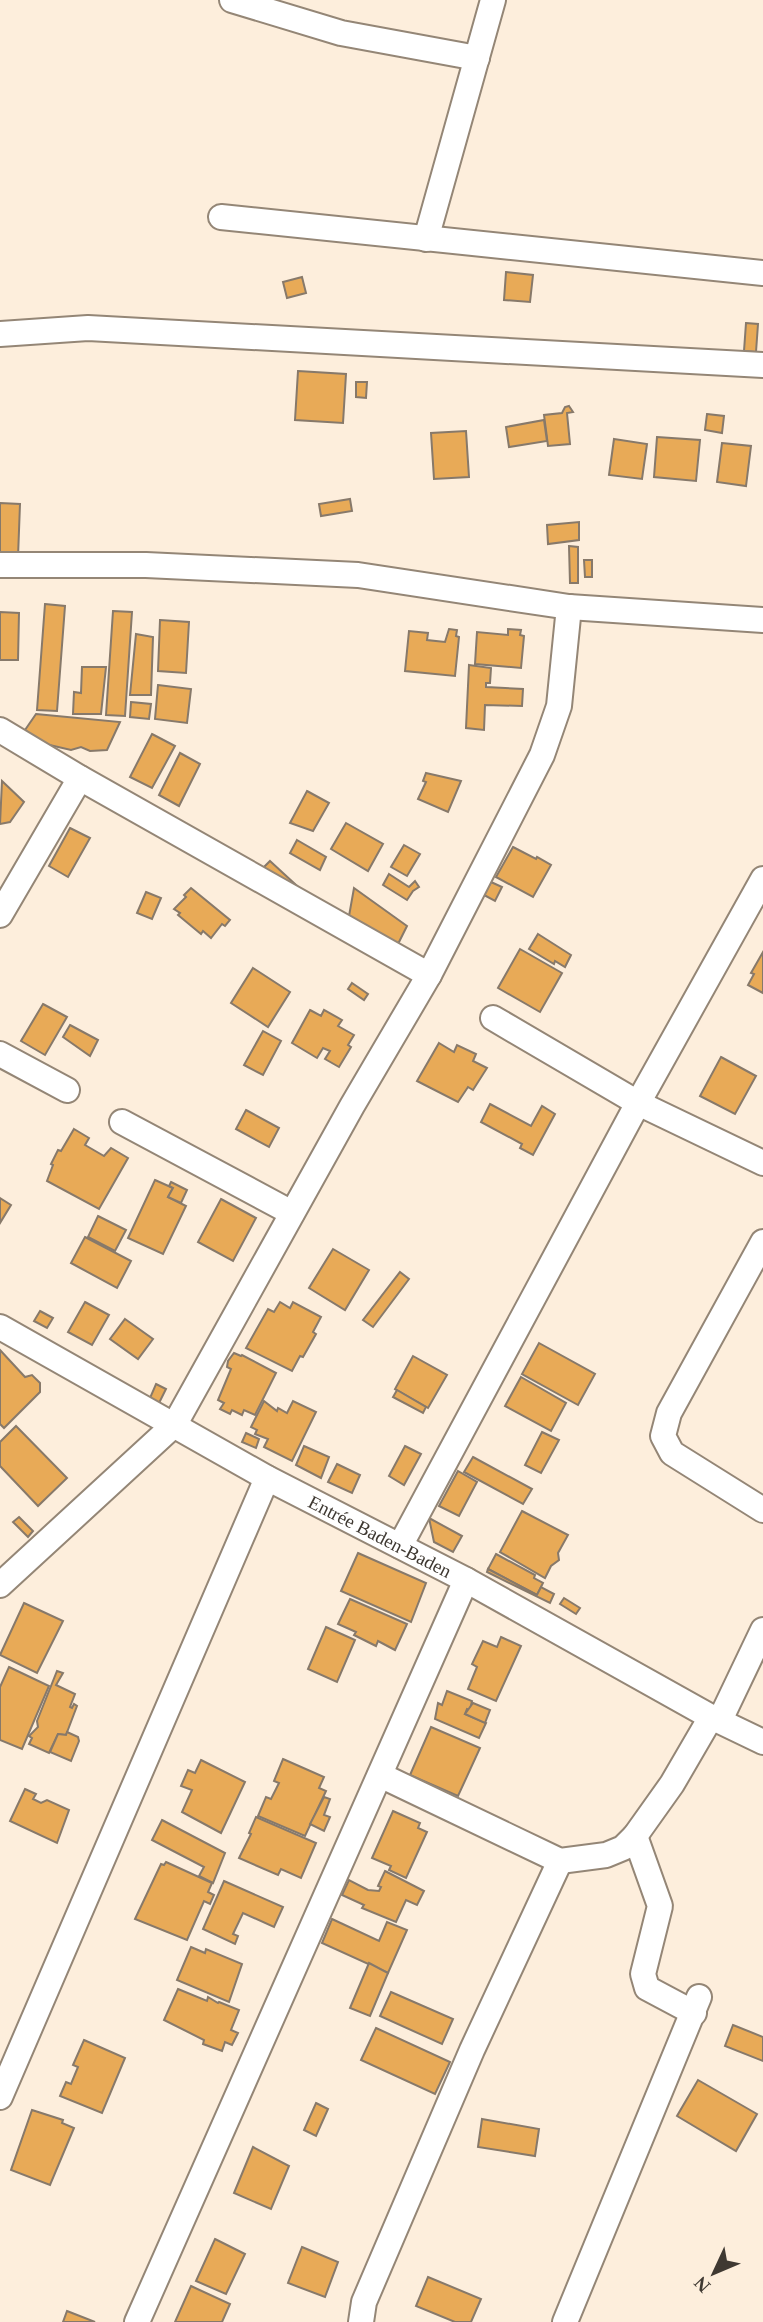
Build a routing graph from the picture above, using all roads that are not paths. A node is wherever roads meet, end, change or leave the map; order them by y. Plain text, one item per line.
1 (232, 0) edge
2 (493, 0) edge
3 (477, 58) junction
4 (221, 217) dead end
5 (426, 239) junction
6 (763, 273) edge
7 (0, 334) edge
8 (763, 365) edge
9 (0, 565) edge
10 (569, 607) junction
11 (763, 620) edge
12 (0, 730) edge
13 (80, 778) junction
14 (763, 879) edge
15 (0, 915) edge
16 (429, 975) junction
17 (492, 1018) dead end
18 (0, 1054) edge
19 (67, 1090) dead end
20 (638, 1103) junction
21 (122, 1122) dead end
22 (763, 1163) edge
23 (292, 1213) junction
24 (763, 1242) edge
25 (0, 1326) edge
26 (175, 1424) junction
27 (267, 1478) junction
28 (763, 1510) edge
29 (400, 1546) junction
30 (466, 1580) junction
31 (0, 1585) edge
32 (763, 1630) edge
33 (716, 1718) junction
34 (763, 1742) edge
35 (380, 1775) junction
36 (635, 1836) junction
37 (560, 1861) junction
38 (0, 2097) edge
39 (137, 2322) edge
40 (361, 2322) edge
41 (565, 2322) edge

1 - 3 street
2 - 3 street
3 - 5 street
4 - 5 street
5 - 6 street
7 - 8 street
9 - 10 street
10 - 11 street
10 - 16 street
12 - 13 street
13 - 15 street
13 - 16 street
14 - 20 street
16 - 23 street
17 - 20 street
18 - 19 street
20 - 22 street
20 - 29 street
21 - 23 street
23 - 26 street
24 - 28 street
25 - 26 street, Entrée Baden-Baden
26 - 27 street, Entrée Baden-Baden
26 - 31 street
27 - 29 street, Entrée Baden-Baden
27 - 38 street
29 - 30 street, Entrée Baden-Baden
30 - 33 street, Entrée Baden-Baden
30 - 35 street
32 - 33 street
33 - 34 street, Entrée Baden-Baden
33 - 36 street
35 - 37 street
35 - 39 street
36 - 37 street
36 - 41 street
37 - 40 street

